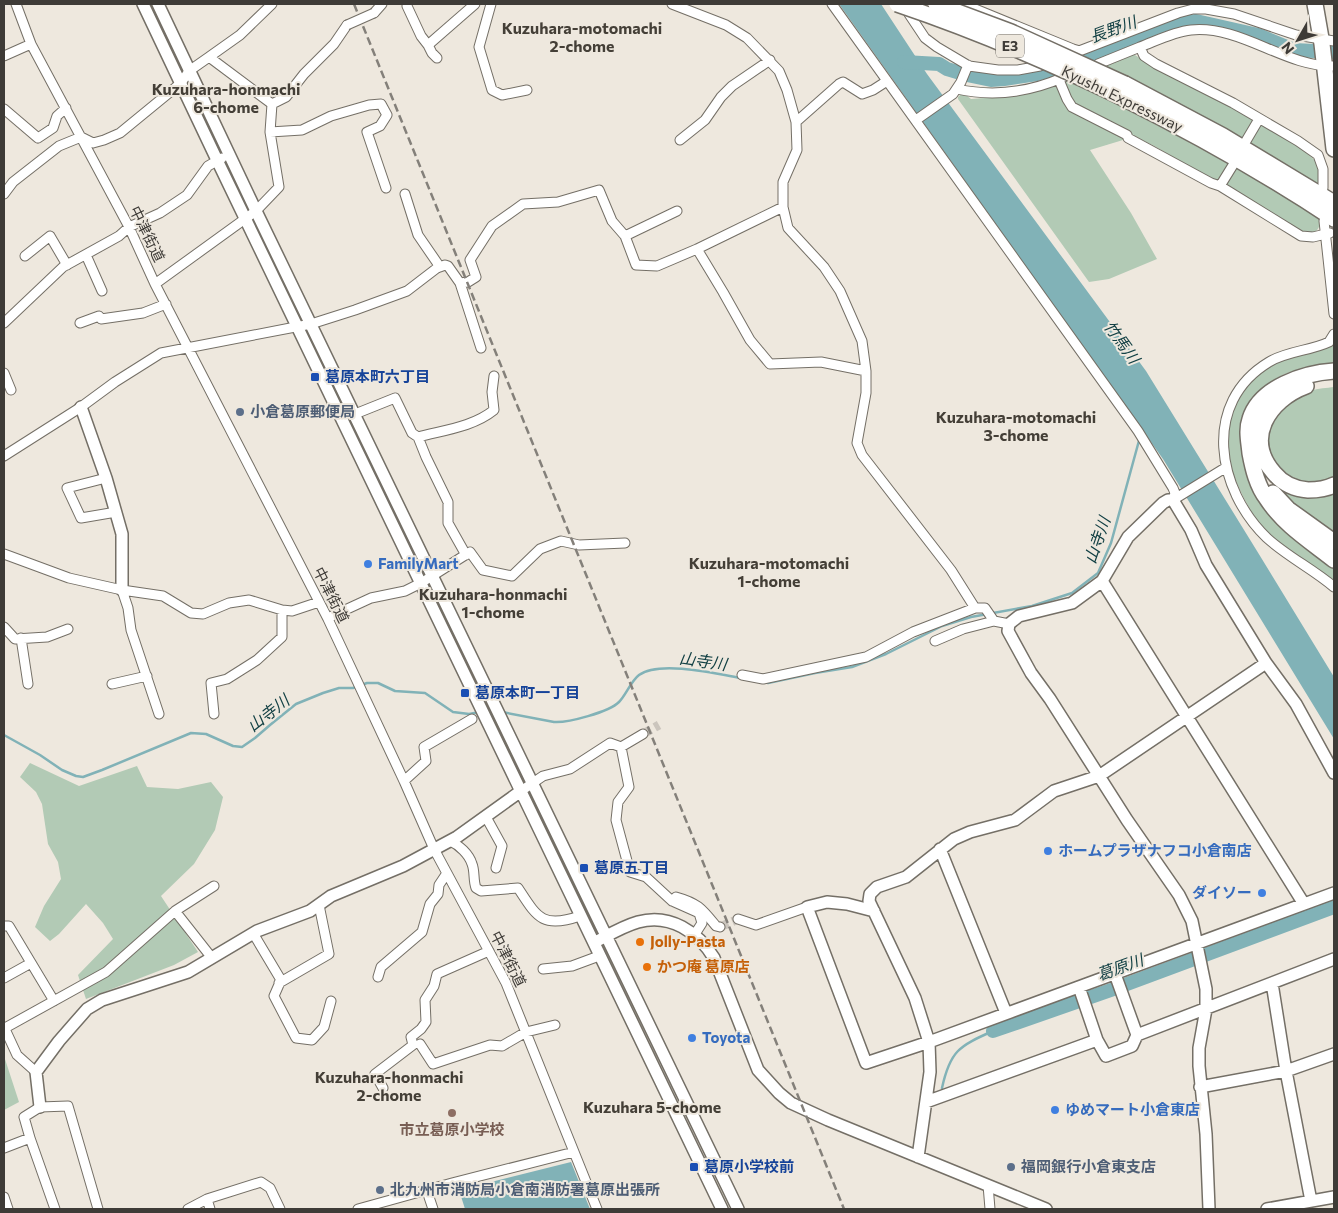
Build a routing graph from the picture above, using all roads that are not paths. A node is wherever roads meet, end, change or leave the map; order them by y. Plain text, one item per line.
1 (16, 4) edge
2 (143, 4) edge
3 (158, 4) edge
4 (272, 4) edge
5 (382, 4) edge
6 (407, 4) edge
7 (474, 4) edge
8 (492, 4) edge
9 (672, 4) edge
10 (832, 4) edge
11 (897, 4) edge
12 (936, 4) edge
13 (963, 4) edge
14 (1315, 4) edge
15 (909, 14) dead end
16 (1033, 32) junction
17 (1326, 42) edge
18 (31, 44) junction
19 (428, 45) junction
20 (1140, 48) junction
21 (4, 56) edge
22 (210, 57) junction
23 (437, 58) dead end
24 (770, 60) junction
25 (1098, 64) dead end
26 (1327, 65) edge
27 (1040, 66) dead end
28 (967, 67) junction
29 (1018, 70) junction
30 (189, 71) junction
31 (887, 81) junction
32 (181, 83) junction
33 (959, 86) junction
34 (526, 90) dead end
35 (1122, 90) junction
36 (272, 104) junction
37 (66, 108) junction
38 (4, 109) edge
39 (918, 119) junction
40 (1259, 120) junction
41 (796, 122) junction
42 (270, 132) junction
43 (81, 137) junction
44 (680, 140) dead end
45 (1246, 141) dead end
46 (1334, 151) edge
47 (229, 155) junction
48 (217, 160) junction
49 (1320, 160) junction
50 (1233, 165) dead end
51 (4, 180) edge
52 (13, 182) junction
53 (1220, 186) junction
54 (386, 188) dead end
55 (4, 194) edge
56 (405, 194) dead end
57 (783, 207) junction
58 (677, 211) dead end
59 (256, 212) junction
60 (1328, 214) edge
61 (245, 219) junction
62 (129, 227) junction
63 (625, 236) junction
64 (696, 249) junction
65 (86, 255) junction
66 (25, 256) dead end
67 (68, 265) junction
68 (440, 267) junction
69 (460, 283) junction
70 (155, 284) junction
71 (102, 291) dead end
72 (166, 304) junction
73 (1334, 314) edge
74 (4, 323) edge
75 (80, 323) dead end
76 (311, 324) junction
77 (297, 327) junction
78 (1334, 334) edge
79 (189, 348) junction
80 (481, 348) dead end
81 (866, 371) junction
82 (4, 373) edge
83 (494, 376) dead end
84 (1332, 376) edge
85 (11, 390) dead end
86 (81, 407) junction
87 (355, 414) junction
88 (418, 436) junction
89 (1251, 455) junction
90 (4, 456) edge
91 (1226, 468) junction
92 (106, 478) junction
93 (1334, 485) edge
94 (1177, 497) junction
95 (116, 512) junction
96 (1334, 542) edge
97 (625, 543) dead end
98 (4, 554) edge
99 (466, 555) junction
100 (1334, 560) edge
101 (433, 576) junction
102 (1102, 581) junction
103 (421, 583) junction
104 (1334, 587) edge
105 (122, 590) junction
106 (319, 602) junction
107 (975, 608) junction
108 (282, 610) junction
109 (328, 619) junction
110 (994, 621) junction
111 (1009, 624) junction
112 (4, 627) edge
113 (68, 629) dead end
114 (21, 638) junction
115 (935, 641) dead end
116 (1266, 663) junction
117 (742, 675) dead end
118 (146, 676) junction
119 (28, 684) dead end
120 (112, 684) dead end
121 (159, 714) dead end
122 (214, 714) dead end
123 (1186, 718) junction
124 (472, 719) dead end
125 (643, 734) tunnel mouth
126 (621, 747) junction
127 (1334, 773) edge
128 (1099, 776) junction
129 (404, 781) junction
130 (532, 784) junction
131 (521, 791) junction
132 (486, 817) junction
133 (450, 841) junction
134 (940, 849) junction
135 (434, 850) junction
136 (496, 868) dead end
137 (447, 873) junction
138 (214, 886) dead end
139 (1334, 893) edge
140 (672, 901) junction
141 (1304, 904) junction
142 (319, 906) junction
143 (807, 907) junction
144 (175, 911) junction
145 (874, 911) junction
146 (580, 916) junction
147 (738, 919) tunnel mouth
148 (4, 926) edge
149 (720, 927) dead end
150 (253, 933) junction
151 (695, 934) junction
152 (605, 937) junction
153 (593, 943) junction
154 (1197, 943) junction
155 (489, 951) junction
156 (600, 956) junction
157 (212, 958) junction
158 (1334, 959) edge
159 (31, 963) junction
160 (543, 969) dead end
161 (1115, 974) junction
162 (378, 977) dead end
163 (4, 978) edge
164 (280, 983) junction
165 (1272, 983) junction
166 (1079, 987) junction
167 (54, 1001) junction
168 (331, 1001) dead end
169 (1206, 1009) junction
170 (1006, 1013) junction
171 (555, 1025) dead end
172 (4, 1028) edge
173 (526, 1032) junction
174 (1137, 1035) junction
175 (1097, 1040) junction
176 (928, 1042) junction
177 (420, 1044) dead end
178 (1334, 1054) edge
179 (1286, 1071) junction
180 (36, 1072) junction
181 (1200, 1087) junction
182 (383, 1088) dead end
183 (926, 1102) junction
184 (40, 1107) junction
185 (30, 1138) junction
186 (4, 1148) edge
187 (574, 1152) junction
188 (918, 1157) junction
189 (988, 1185) junction
190 (427, 1191) junction
191 (4, 1196) edge
192 (1334, 1197) edge
193 (207, 1199) junction
194 (1312, 1205) edge
195 (736, 1206) edge
196 (8, 1209) edge
197 (55, 1209) edge
198 (98, 1209) edge
199 (188, 1209) edge
200 (210, 1209) edge
201 (280, 1209) edge
202 (358, 1209) edge
203 (433, 1209) edge
204 (597, 1209) edge
205 (721, 1209) edge
206 (990, 1209) edge
207 (1046, 1209) edge
208 (1210, 1209) edge
209 (1267, 1209) edge

1 - 18 street, 中津街道
2 - 32 street
3 - 30 street
4 - 22 street
5 - 36 street, bridge
6 - 19 street
7 - 19 street
8 - 34 street
9 - 24 street
10 - 31 street
11 - 35 highway, Kyushu Expressway / E3, bridge
12 - 35 highway, Kyushu Expressway / E3, bridge
13 - 16 street
14 - 17 highway
15 - 28 street
16 - 17 street
16 - 29 street
17 - 26 highway
18 - 21 street
18 - 37 street, 中津街道
19 - 23 street
20 - 25 street
20 - 26 street
20 - 40 street
22 - 30 street
22 - 36 street
24 - 41 street
24 - 44 street
26 - 46 highway
27 - 29 street
28 - 29 street
28 - 33 street
30 - 32 street
30 - 47 street
31 - 39 street
31 - 41 street
32 - 43 street
32 - 48 street
33 - 39 street
33 - 53 street
35 - 60 highway, Kyushu Expressway
36 - 42 street
37 - 38 street
37 - 43 street, 中津街道
39 - 94 street
40 - 45 street
40 - 49 street
41 - 57 street
42 - 54 street
42 - 59 street
43 - 52 street
43 - 62 street, 中津街道
46 - 49 street
47 - 48 street
47 - 59 street
48 - 61 street
48 - 62 street
49 - 60 street
50 - 53 street
51 - 52 street
52 - 55 street
53 - 60 street
56 - 68 street
57 - 64 street
57 - 81 street
58 - 63 street
59 - 61 street
59 - 76 street
60 - 73 street
61 - 70 street
61 - 77 street
62 - 65 street
62 - 70 street, 中津街道
63 - 64 street
63 - 69 street
64 - 81 street
65 - 67 street
65 - 71 street
66 - 67 street
67 - 74 street
68 - 69 street
68 - 76 street
69 - 80 street
70 - 72 street, 中津街道
72 - 75 street
72 - 79 street, 中津街道
76 - 77 street
76 - 87 street
77 - 79 street
77 - 103 street
78 - 91 street
79 - 86 street
79 - 106 street, 中津街道
81 - 107 street
82 - 85 street
83 - 88 street
84 - 89 highway
84 - 93 highway
86 - 90 street
86 - 92 street
87 - 88 street
87 - 101 street
88 - 99 street
89 - 96 highway
89 - 100 highway
91 - 94 street
91 - 104 street
92 - 95 street
92 - 95 street
94 - 102 street
94 - 116 street
95 - 105 street
97 - 99 street
98 - 105 street
99 - 101 street
101 - 103 street
101 - 130 street
102 - 111 street
102 - 123 street
103 - 109 street
103 - 131 street
105 - 108 street
105 - 118 street
106 - 108 street
106 - 109 street, 中津街道
107 - 110 street
107 - 117 street
108 - 122 street
109 - 129 street, 中津街道
110 - 111 street
110 - 115 street
111 - 128 street
112 - 114 street
113 - 114 street
114 - 119 street
116 - 123 street
116 - 127 street
118 - 120 street
118 - 121 street
123 - 128 street
123 - 141 street
124 - 129 street
125 - 126 street
126 - 130 street
126 - 140 street
128 - 134 street
128 - 154 street
129 - 135 street, 中津街道
130 - 131 street
130 - 152 street
131 - 132 street
131 - 146 street
132 - 133 street
132 - 136 street
133 - 135 street
133 - 146 street
134 - 145 street
134 - 170 street
135 - 137 street, 中津街道
135 - 142 street
137 - 155 street, 中津街道
137 - 162 street
138 - 144 street
139 - 141 street
140 - 149 street
140 - 151 street
141 - 154 street
142 - 150 street
142 - 164 street
143 - 145 street
143 - 147 street
143 - 176 street
144 - 157 street
144 - 167 street
145 - 176 street
146 - 153 street
148 - 159 street
150 - 157 street
150 - 164 street
151 - 152 street
151 - 188 street
152 - 153 street
152 - 195 street
153 - 156 street
154 - 161 street
154 - 169 street
155 - 173 street, 中津街道
155 - 182 street
156 - 160 street
156 - 205 street
157 - 180 street
158 - 165 street
159 - 163 street
159 - 167 street
161 - 166 street
161 - 174 street
164 - 168 street
165 - 169 street
165 - 179 street
166 - 170 street
166 - 175 street
167 - 172 street
169 - 174 street
169 - 181 street
170 - 176 street
171 - 173 street
172 - 180 street
173 - 177 street
173 - 187 street, 中津街道
174 - 175 street
175 - 183 street
176 - 183 street
178 - 179 street
179 - 181 street
179 - 194 street
180 - 184 street
181 - 208 street
183 - 188 street
184 - 185 street
184 - 198 street
185 - 186 street
185 - 197 street
187 - 190 street
187 - 204 street, 中津街道
188 - 189 street
189 - 206 street
189 - 207 street
190 - 202 street
190 - 203 street
191 - 196 street
192 - 194 street
193 - 199 street
193 - 200 street
193 - 201 street
194 - 209 street
195 - 205 street

